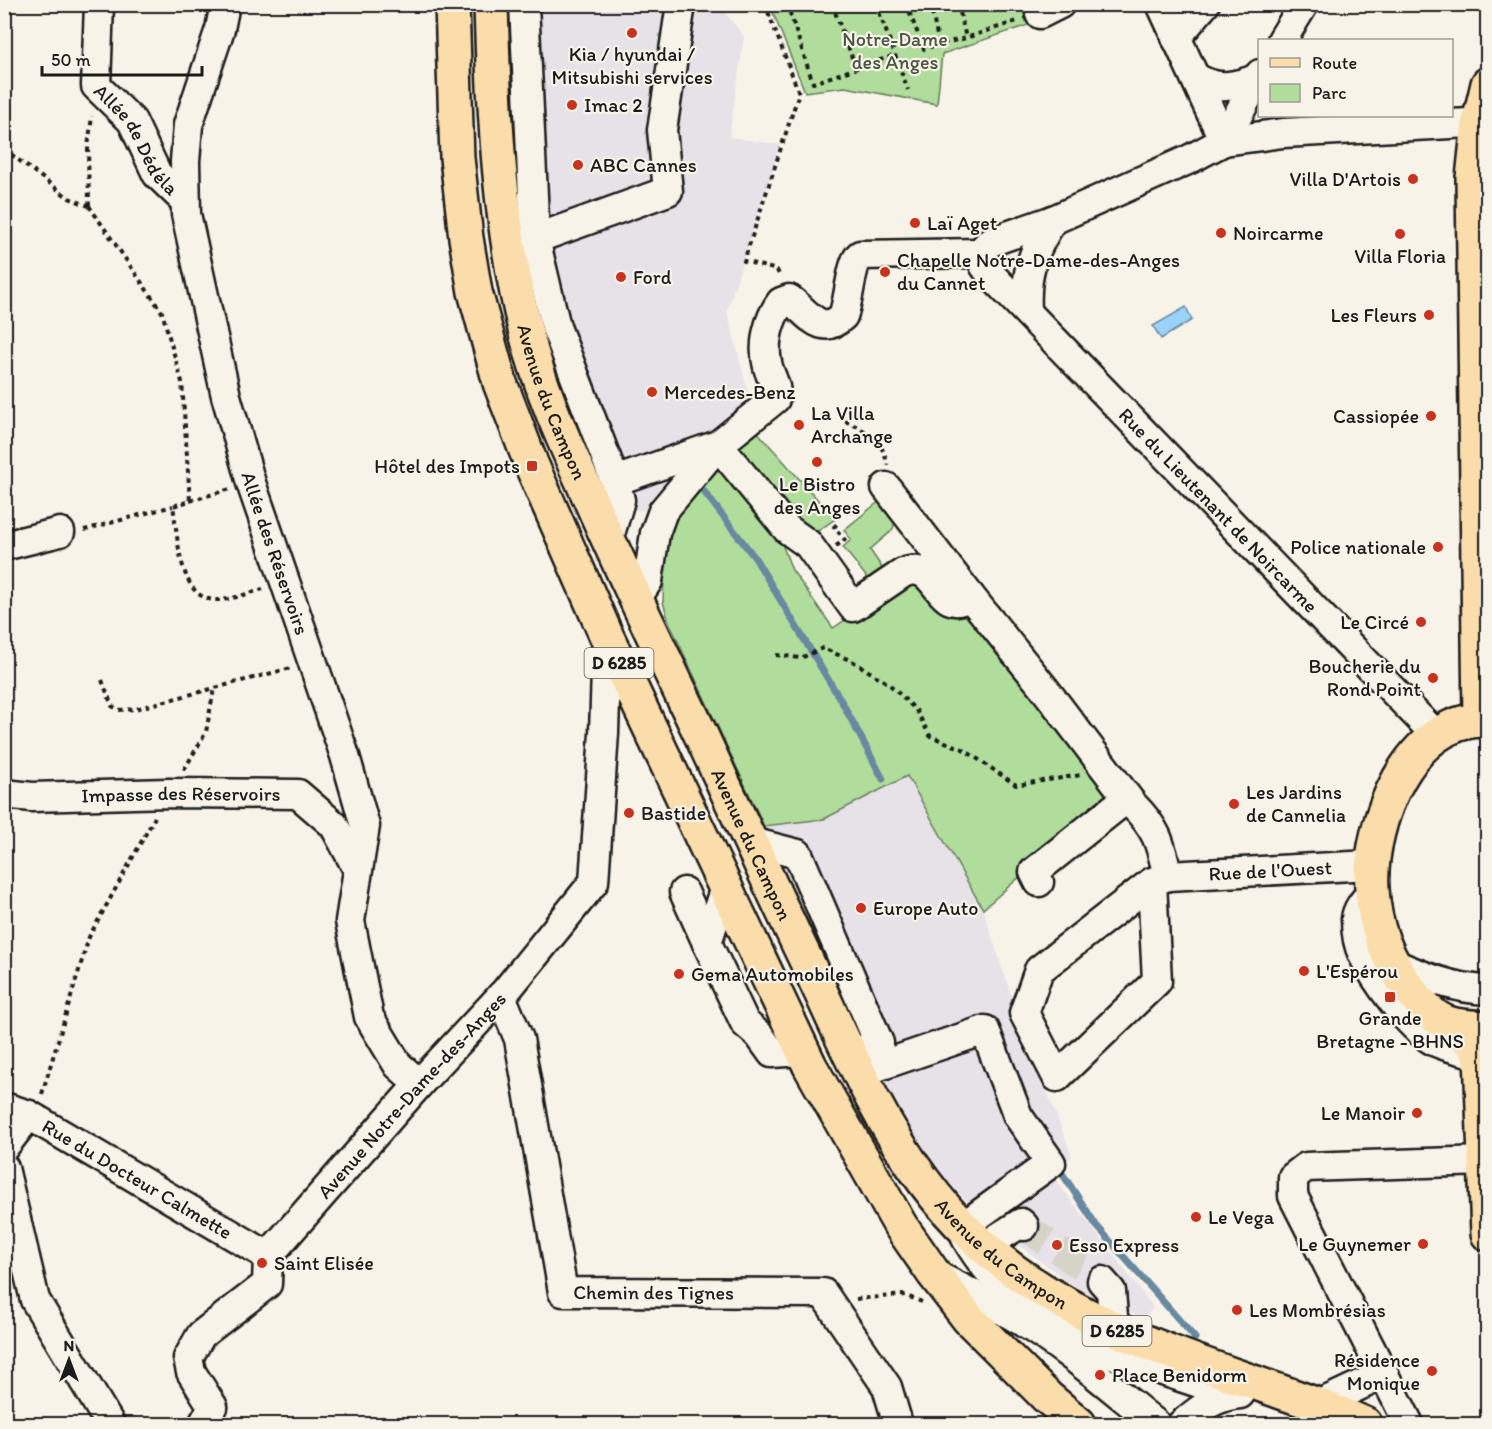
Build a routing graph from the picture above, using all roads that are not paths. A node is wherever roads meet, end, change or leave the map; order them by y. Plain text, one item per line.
1 (99, 4) edge
2 (225, 4) edge
3 (452, 4) edge
4 (490, 4) edge
5 (524, 4) edge
6 (681, 4) edge
7 (1161, 4) edge
8 (1205, 4) edge
9 (1304, 4) edge
10 (1176, 38) junction
11 (1283, 39) edge
12 (1258, 76) edge
13 (1195, 77) junction
14 (1258, 78) edge
15 (1488, 84) edge
16 (1485, 128) edge
17 (1224, 141) junction
18 (184, 200) junction
19 (1053, 220) junction
20 (535, 239) junction
21 (980, 253) junction
22 (521, 310) junction
23 (1027, 310) junction
24 (718, 445) junction
25 (615, 481) junction
26 (886, 486) road end
27 (60, 532) road end
28 (608, 541) junction
29 (4, 546) edge
30 (970, 596) junction
31 (636, 598) junction
32 (607, 637) junction
33 (640, 708) junction
34 (1484, 720) edge
35 (604, 733) junction
36 (1436, 735) junction
37 (4, 794) edge
38 (1127, 798) junction
39 (357, 868) junction
40 (1160, 879) junction
41 (1371, 879) junction
42 (1039, 882) dead end
43 (725, 887) junction
44 (684, 892) dead end
45 (707, 943) junction
46 (1392, 963) junction
47 (1485, 990) edge
48 (501, 996) junction
49 (1477, 1039) edge
50 (803, 1051) junction
51 (854, 1064) junction
52 (419, 1084) junction
53 (23, 1113) edge
54 (4, 1147) edge
55 (1485, 1161) junction
56 (4, 1168) edge
57 (1024, 1226) tunnel mouth
58 (967, 1231) junction
59 (1488, 1234) edge
60 (268, 1256) junction
61 (1101, 1281) tunnel mouth
62 (931, 1290) junction
63 (1114, 1329) junction
64 (1384, 1374) junction
65 (1233, 1394) junction
66 (1309, 1402) junction
67 (205, 1424) edge
68 (110, 1425) edge
69 (898, 1425) edge
70 (1079, 1425) edge
71 (1156, 1425) edge
72 (1182, 1425) edge
73 (1365, 1425) edge
74 (1409, 1425) edge

1 - 18 street, Allée de Dédéla
2 - 18 street, Allée des Réservoirs
3 - 32 main road, Avenue du Campon / D 6285
4 - 22 main road, Avenue du Campon / D 6285
5 - 20 street
6 - 20 street
7 - 10 street
8 - 10 street
9 - 11 street
10 - 13 street
12 - 13 street
13 - 17 street
14 - 17 street
15 - 16 main road
16 - 17 street
16 - 34 main road
17 - 19 street
18 - 39 street, Allée des Réservoirs
19 - 21 street
19 - 23 street
20 - 22 street
20 - 25 street
21 - 23 street, Rue du Lieutenant de Noircarme
21 - 24 street
22 - 28 main road, Avenue du Campon / D 6285
23 - 36 street, Rue du Lieutenant de Noircarme
24 - 25 street
24 - 30 street
24 - 31 street
25 - 28 street
26 - 30 street
27 - 29 street
28 - 31 main road, Avenue du Campon / D 6285
30 - 38 street
31 - 51 main road, Avenue du Campon / D 6285
32 - 33 main road, Avenue du Campon / D 6285
32 - 35 street, Avenue Notre-Dame-des-Anges
33 - 35 street, Avenue Notre-Dame-des-Anges
33 - 43 main road, Avenue du Campon / D 6285
34 - 36 main road
35 - 48 street, Avenue Notre-Dame-des-Anges
36 - 41 main road
37 - 39 street, Impasse des Réservoirs
38 - 40 street
38 - 42 street
39 - 52 street, Allée des Réservoirs
40 - 40 street
40 - 41 street, Rue de l'Ouest
41 - 46 main road
41 - 49 street
43 - 45 street
43 - 50 main road, Avenue du Campon / D 6285
44 - 45 street
45 - 50 street
46 - 47 street
46 - 49 main road
47 - 49 street
48 - 52 street, Avenue Notre-Dame-des-Anges
48 - 69 street, Chemin des Tignes
49 - 55 main road
50 - 62 main road, Avenue du Campon / D 6285
51 - 58 main road, Avenue du Campon / D 6285
51 - 58 street
52 - 60 street, Avenue Notre-Dame-des-Anges
53 - 54 street
53 - 60 street, Rue du Docteur Calmette
55 - 59 main road
55 - 64 street
56 - 68 street
57 - 58 street
58 - 63 main road, Avenue du Campon / D 6285
58 - 65 street
60 - 67 street
61 - 63 street
62 - 70 main road, Avenue du Campon / D 6285
62 - 71 street
63 - 66 main road, Avenue du Campon / D 6285
64 - 66 street
64 - 74 street
65 - 66 street
65 - 72 street
66 - 73 main road, Avenue du Campon / D 6285

